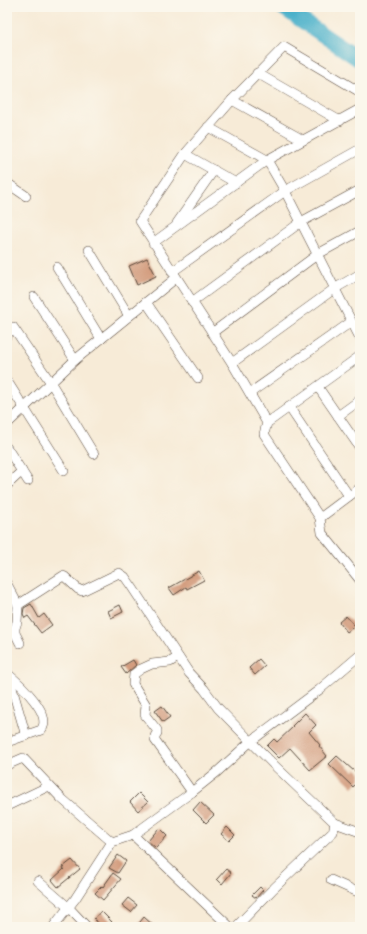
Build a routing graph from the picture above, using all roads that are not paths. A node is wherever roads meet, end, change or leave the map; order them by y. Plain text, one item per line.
1 (257, 73) junction
2 (360, 92) edge
3 (232, 100) junction
4 (360, 109) edge
5 (340, 121) junction
6 (208, 127) junction
7 (303, 140) junction
8 (360, 149) edge
9 (185, 154) junction
10 (267, 160) junction
11 (214, 170) junction
12 (7, 183) edge
13 (236, 183) junction
14 (360, 190) edge
15 (285, 191) junction
16 (26, 196) dead end
17 (301, 222) junction
18 (172, 230) junction
19 (360, 231) edge
20 (153, 243) junction
21 (89, 250) dead end
22 (318, 254) junction
23 (57, 267) dead end
24 (360, 274) edge
25 (174, 275) junction
26 (334, 289) junction
27 (34, 297) dead end
28 (146, 302) junction
29 (192, 302) junction
30 (129, 316) junction
31 (351, 322) junction
32 (212, 333) junction
33 (7, 335) edge
34 (360, 338) edge
35 (101, 339) junction
36 (360, 356) edge
37 (74, 360) junction
38 (232, 363) junction
39 (198, 378) dead end
40 (7, 381) edge
41 (51, 383) junction
42 (318, 387) junction
43 (250, 393) junction
44 (360, 400) edge
45 (289, 407) junction
46 (24, 408) junction
47 (338, 416) junction
48 (267, 423) junction
49 (7, 424) edge
50 (359, 446) edge
51 (7, 448) edge
52 (94, 454) dead end
53 (22, 471) junction
54 (64, 471) dead end
55 (28, 481) dead end
56 (7, 485) edge
57 (360, 488) edge
58 (349, 496) junction
59 (320, 518) junction
60 (360, 580) edge
61 (7, 584) edge
62 (18, 605) junction
63 (20, 643) dead end
64 (360, 655) edge
65 (178, 657) junction
66 (8, 673) edge
67 (26, 736) junction
68 (7, 742) edge
69 (250, 742) junction
70 (7, 765) edge
71 (50, 786) junction
72 (192, 792) junction
73 (7, 806) edge
74 (335, 824) junction
75 (360, 832) edge
76 (133, 835) junction
77 (112, 842) junction
78 (331, 880) dead end
79 (38, 881) dead end
80 (360, 893) edge
81 (69, 908) junction
82 (53, 927) edge
83 (87, 927) edge
84 (230, 927) edge
85 (236, 927) edge

1 - 2 street
1 - 3 street
1 - 5 street
3 - 6 street
3 - 7 street
4 - 5 street
5 - 7 street
6 - 9 street
6 - 10 street
7 - 10 street
8 - 15 street
9 - 11 street
9 - 20 street
10 - 13 street
10 - 15 street
11 - 13 street
11 - 18 street
12 - 16 street
13 - 18 street
14 - 17 street
15 - 17 street
15 - 25 street
17 - 22 street
17 - 29 street
18 - 20 street
19 - 22 street
20 - 25 street
21 - 30 street
22 - 26 street
22 - 32 street
23 - 35 street
24 - 26 street
25 - 28 street
25 - 29 street
26 - 31 street
26 - 38 street
27 - 37 street
28 - 30 street
28 - 39 street
29 - 32 street
30 - 35 street
31 - 34 street
31 - 43 street
32 - 38 street
33 - 41 street
35 - 37 street
36 - 42 street
37 - 41 street
38 - 43 street
40 - 46 street
41 - 46 street
41 - 52 street
42 - 45 street
42 - 47 street
43 - 48 street
44 - 47 street
45 - 48 street
45 - 58 street
46 - 49 street
46 - 54 street
47 - 50 street
48 - 59 street
51 - 53 street
53 - 55 street
53 - 56 street
57 - 58 street
58 - 59 street
59 - 60 street
61 - 62 street
62 - 63 street
62 - 65 street
64 - 69 street
65 - 69 street
65 - 72 street
66 - 67 street
66 - 67 street
67 - 68 street
69 - 72 street
69 - 74 street
70 - 71 street
71 - 73 street
71 - 77 street
72 - 76 street
74 - 75 street
74 - 85 street
76 - 77 street
76 - 84 street
77 - 81 street
78 - 80 street
79 - 81 street
81 - 82 street
81 - 83 street

